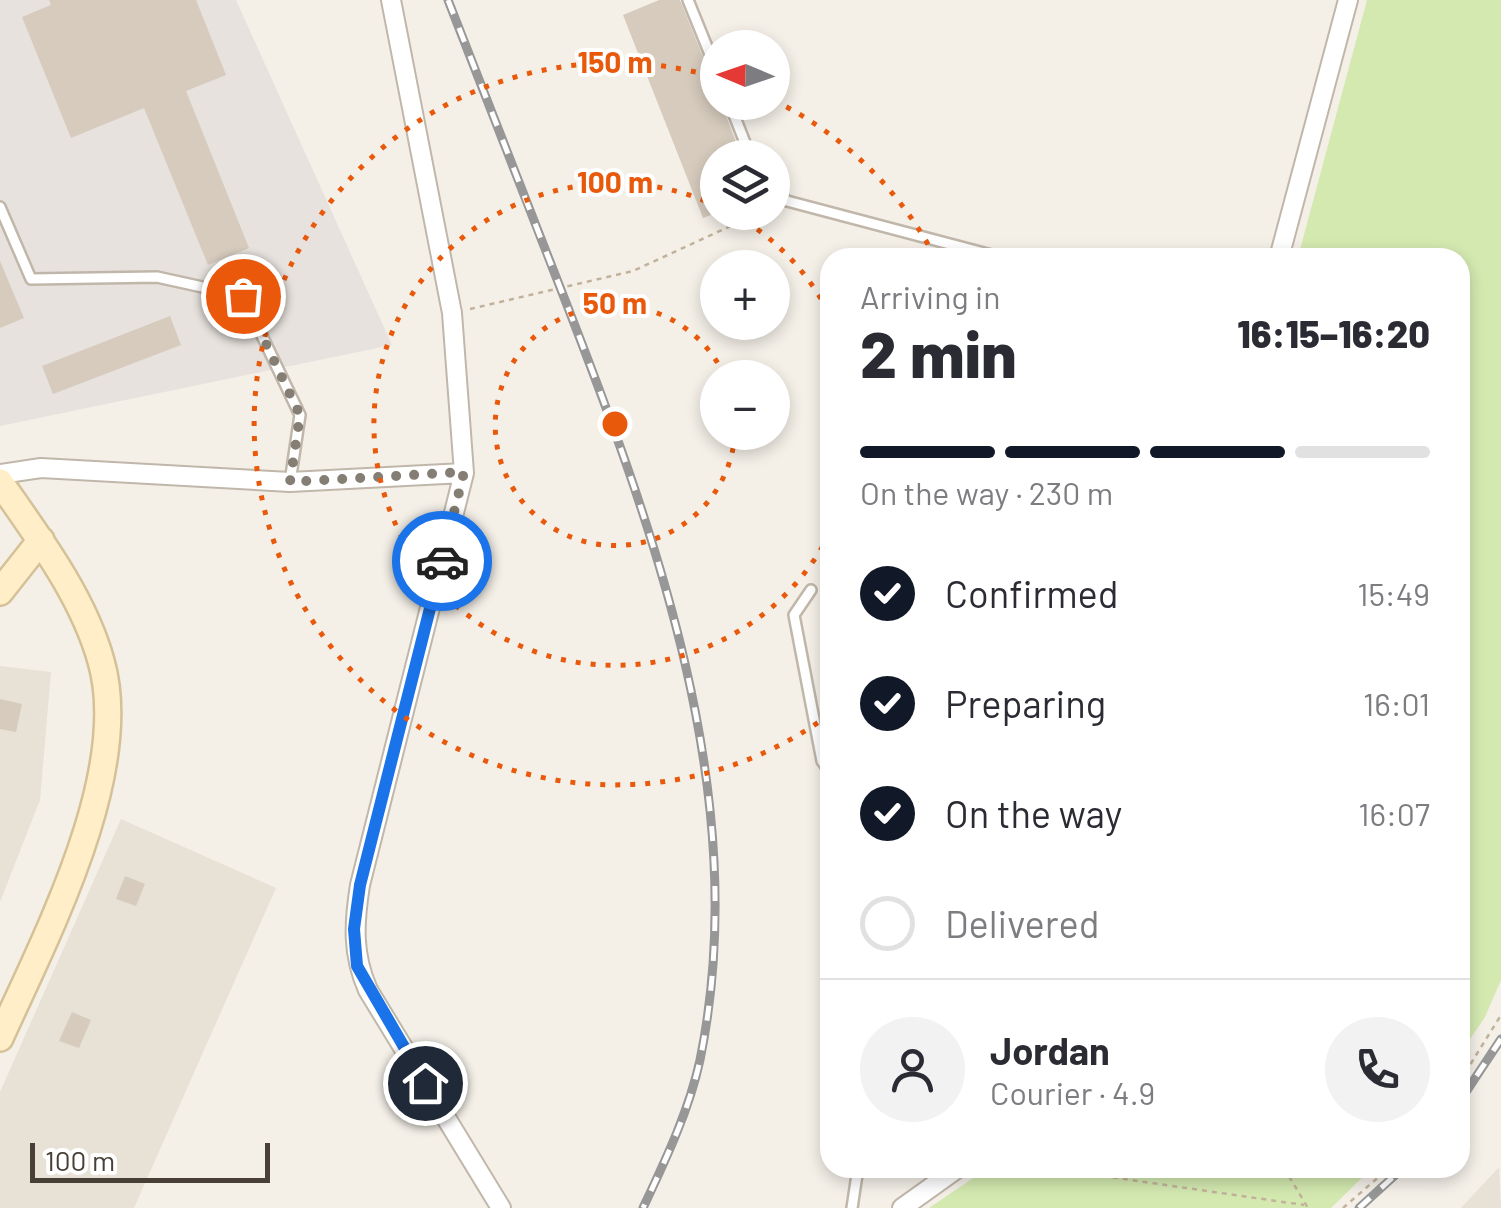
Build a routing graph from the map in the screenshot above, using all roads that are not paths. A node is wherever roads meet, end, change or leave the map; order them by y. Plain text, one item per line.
1 (392, 0) edge
2 (688, 0) edge
3 (1348, 0) edge
4 (700, 30) edge
5 (790, 202) edge
6 (0, 207) edge
7 (965, 248) edge
8 (1282, 248) edge
9 (464, 472) junction
10 (0, 474) edge
11 (0, 482) edge
12 (290, 482) junction
13 (41, 540) junction
14 (811, 590) dead end
15 (0, 592) edge
16 (820, 751) edge
17 (0, 1038) edge
18 (856, 1178) edge
19 (944, 1178) edge
20 (502, 1208) edge
21 (852, 1208) edge
22 (902, 1208) edge

1 - 9 street
2 - 4 lane
3 - 8 street
5 - 7 lane
6 - 12 lane
9 - 12 street
9 - 20 street
10 - 12 street
11 - 13 main road
13 - 15 main road
13 - 17 main road
14 - 16 lane
18 - 21 lane
19 - 22 street

